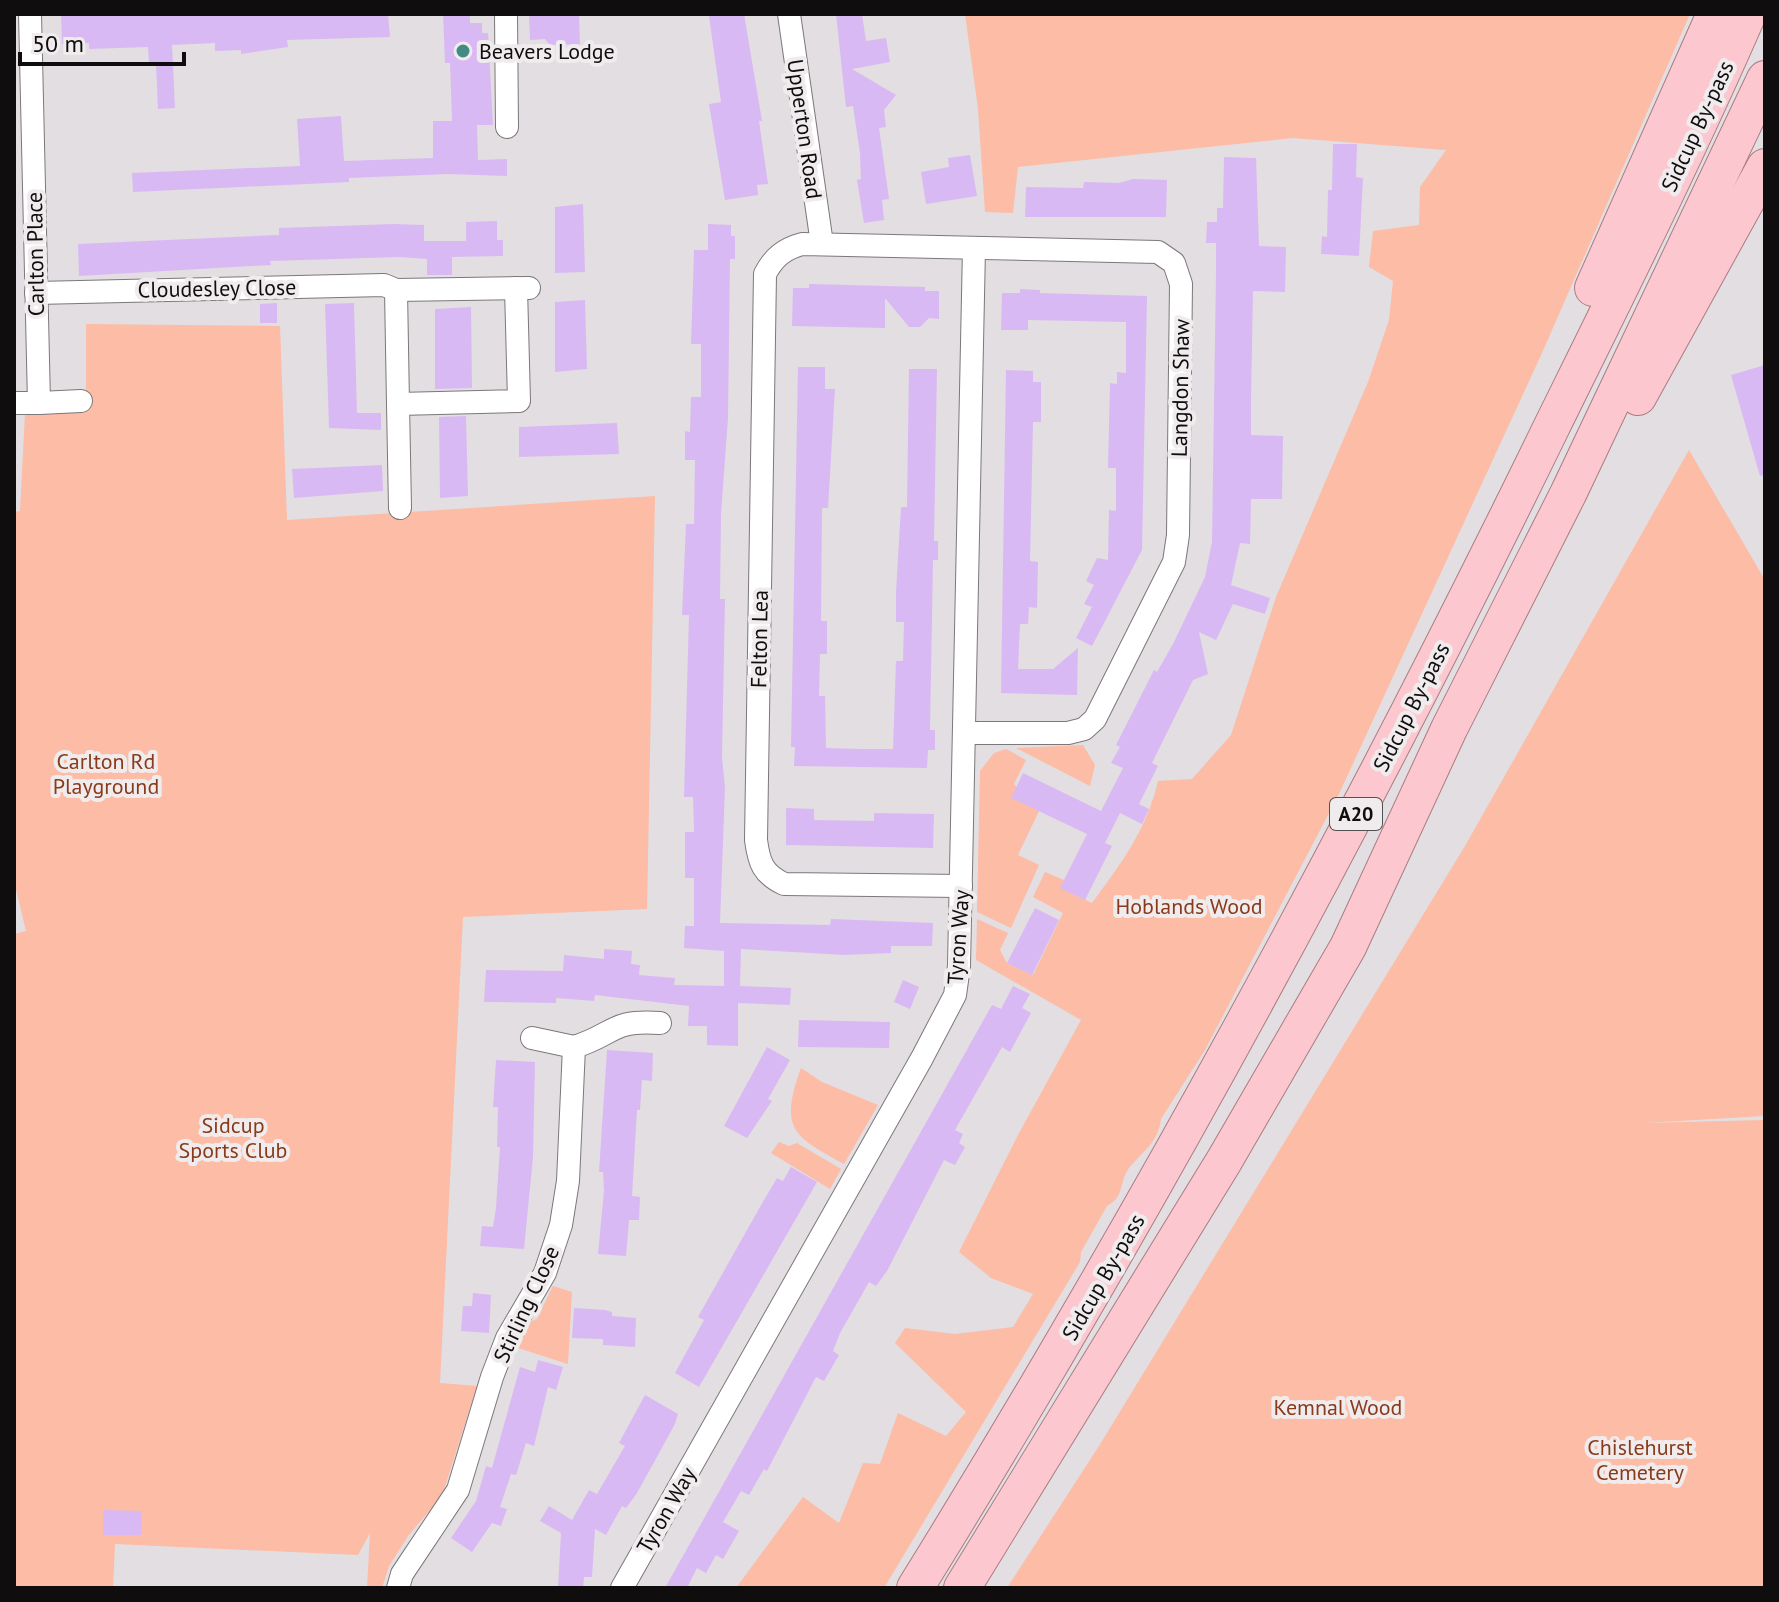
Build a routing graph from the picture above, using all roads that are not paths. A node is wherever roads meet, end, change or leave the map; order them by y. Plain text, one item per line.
1 (30, 14) edge
2 (506, 14) edge
3 (789, 14) edge
4 (1715, 14) edge
5 (1748, 14) edge
6 (1765, 79) edge
7 (507, 127) dead end
8 (1765, 167) edge
9 (24, 219) edge
10 (822, 244) junction
11 (974, 248) junction
12 (396, 290) junction
13 (36, 293) junction
14 (81, 401) dead end
15 (14, 403) edge
16 (39, 403) junction
17 (398, 404) junction
18 (400, 508) dead end
19 (1449, 729) junction
20 (966, 733) junction
21 (1380, 768) junction
22 (961, 886) junction
23 (660, 1023) dead end
24 (532, 1038) dead end
25 (574, 1047) junction
26 (398, 1588) edge
27 (622, 1588) edge
28 (915, 1588) edge
29 (962, 1588) edge

1 - 9 street, Carlton Place
2 - 7 street
3 - 10 street, Upperton Road
4 - 21 highway, A20
5 - 21 highway, Sidcup By-pass / A20
6 - 19 highway, Sidcup By-pass / A20
8 - 19 highway, A20
9 - 13 street, Carlton Place
10 - 11 street, Langdon Shaw
10 - 22 street, Felton Lea
11 - 20 street, Tyron Way
11 - 20 street, Langdon Shaw
12 - 13 street, Cloudesley Close
12 - 17 street
12 - 17 street, Cloudesley Close
13 - 16 street, Carlton Place
14 - 16 street
15 - 16 street
17 - 18 street
19 - 29 highway, Sidcup By-pass / A20
20 - 22 street, Tyron Way
21 - 28 highway, Sidcup By-pass / A20
22 - 27 street, Tyron Way
23 - 25 street
24 - 25 street
25 - 26 street, Stirling Close

